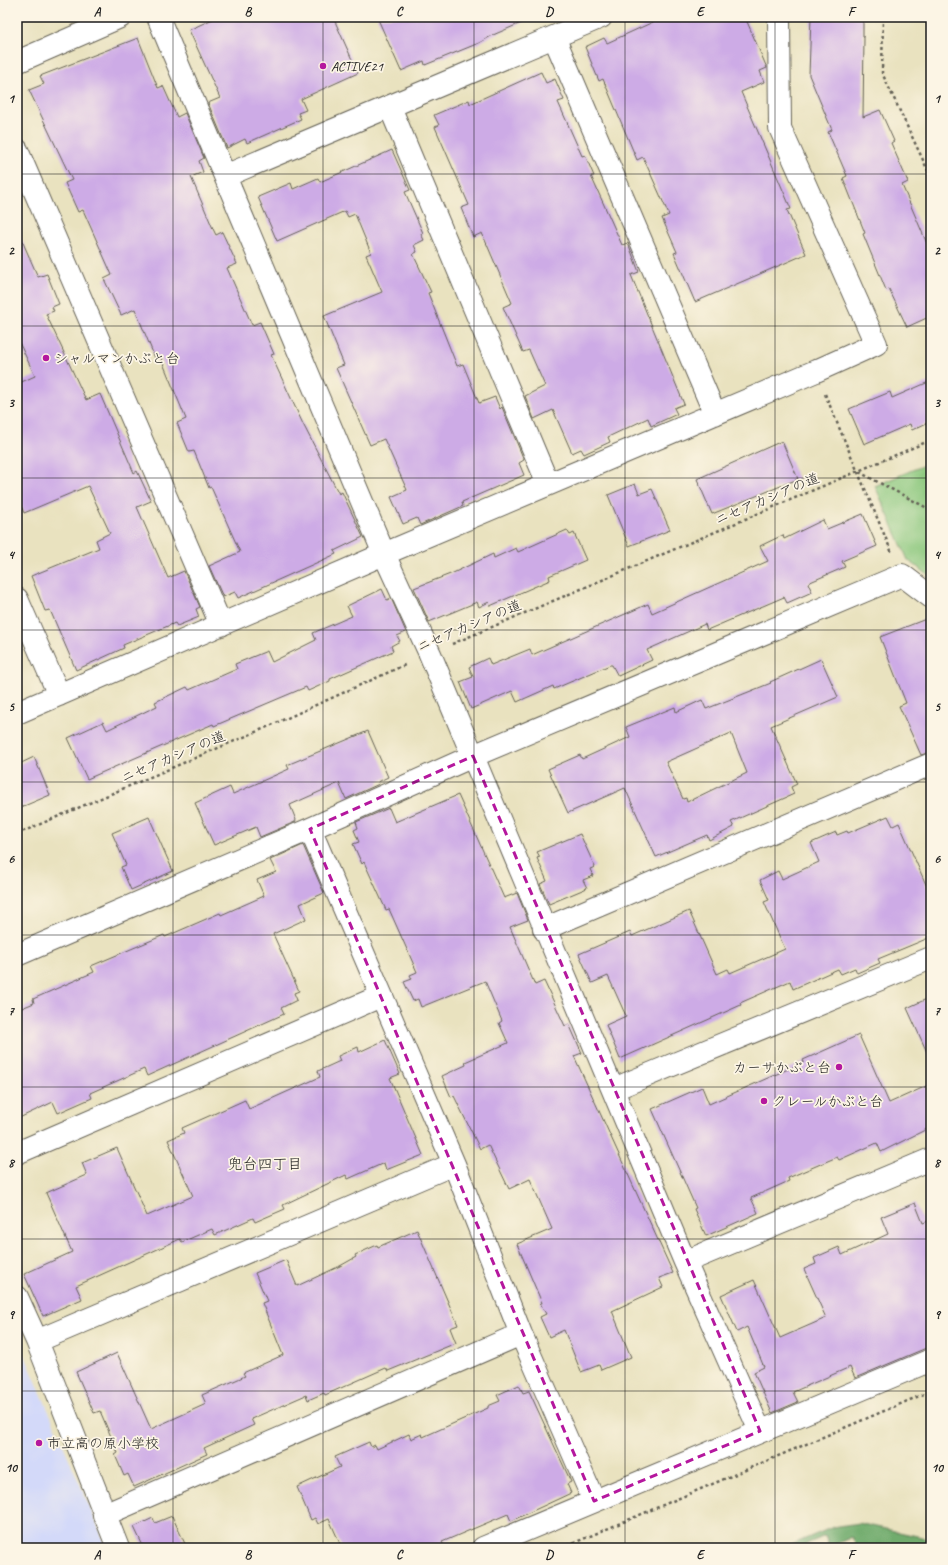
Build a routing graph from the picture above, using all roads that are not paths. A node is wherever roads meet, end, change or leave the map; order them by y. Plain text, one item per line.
1 (120, 17) edge
2 (158, 17) edge
3 (601, 17) edge
4 (779, 17) edge
5 (554, 37) junction
6 (17, 62) edge
7 (390, 107) junction
8 (17, 150) edge
9 (225, 176) junction
10 (715, 414) junction
11 (548, 484) junction
12 (384, 554) junction
13 (931, 597) edge
14 (17, 599) edge
15 (221, 625) junction
16 (59, 695) junction
17 (17, 713) edge
18 (473, 756) junction
19 (931, 764) edge
20 (310, 829) junction
21 (544, 929) junction
22 (17, 955) edge
23 (931, 958) edge
24 (381, 996) junction
25 (614, 1089) junction
26 (17, 1154) edge
27 (931, 1159) edge
28 (454, 1164) junction
29 (685, 1262) junction
30 (17, 1297) edge
31 (521, 1334) junction
32 (36, 1341) junction
33 (931, 1360) edge
34 (760, 1431) junction
35 (594, 1501) junction
36 (104, 1515) junction
37 (118, 1548) edge
38 (483, 1548) edge

1 - 6 street
2 - 9 street
3 - 5 street
4 - 10 street
5 - 7 street
5 - 10 street
7 - 9 street
7 - 11 street
8 - 15 street
9 - 12 street
10 - 11 street
11 - 12 street
12 - 15 street
12 - 18 street
13 - 18 street
14 - 16 street
15 - 16 street
16 - 17 street
18 - 20 street
18 - 21 street
19 - 21 street
20 - 22 street
20 - 24 street
21 - 25 street
23 - 25 street
24 - 26 street
24 - 28 street
25 - 29 street
27 - 29 street
28 - 31 street
28 - 32 street
29 - 34 street
30 - 32 street
31 - 35 street
31 - 36 street
32 - 36 street
33 - 34 street
34 - 35 street
35 - 38 street
36 - 37 street

